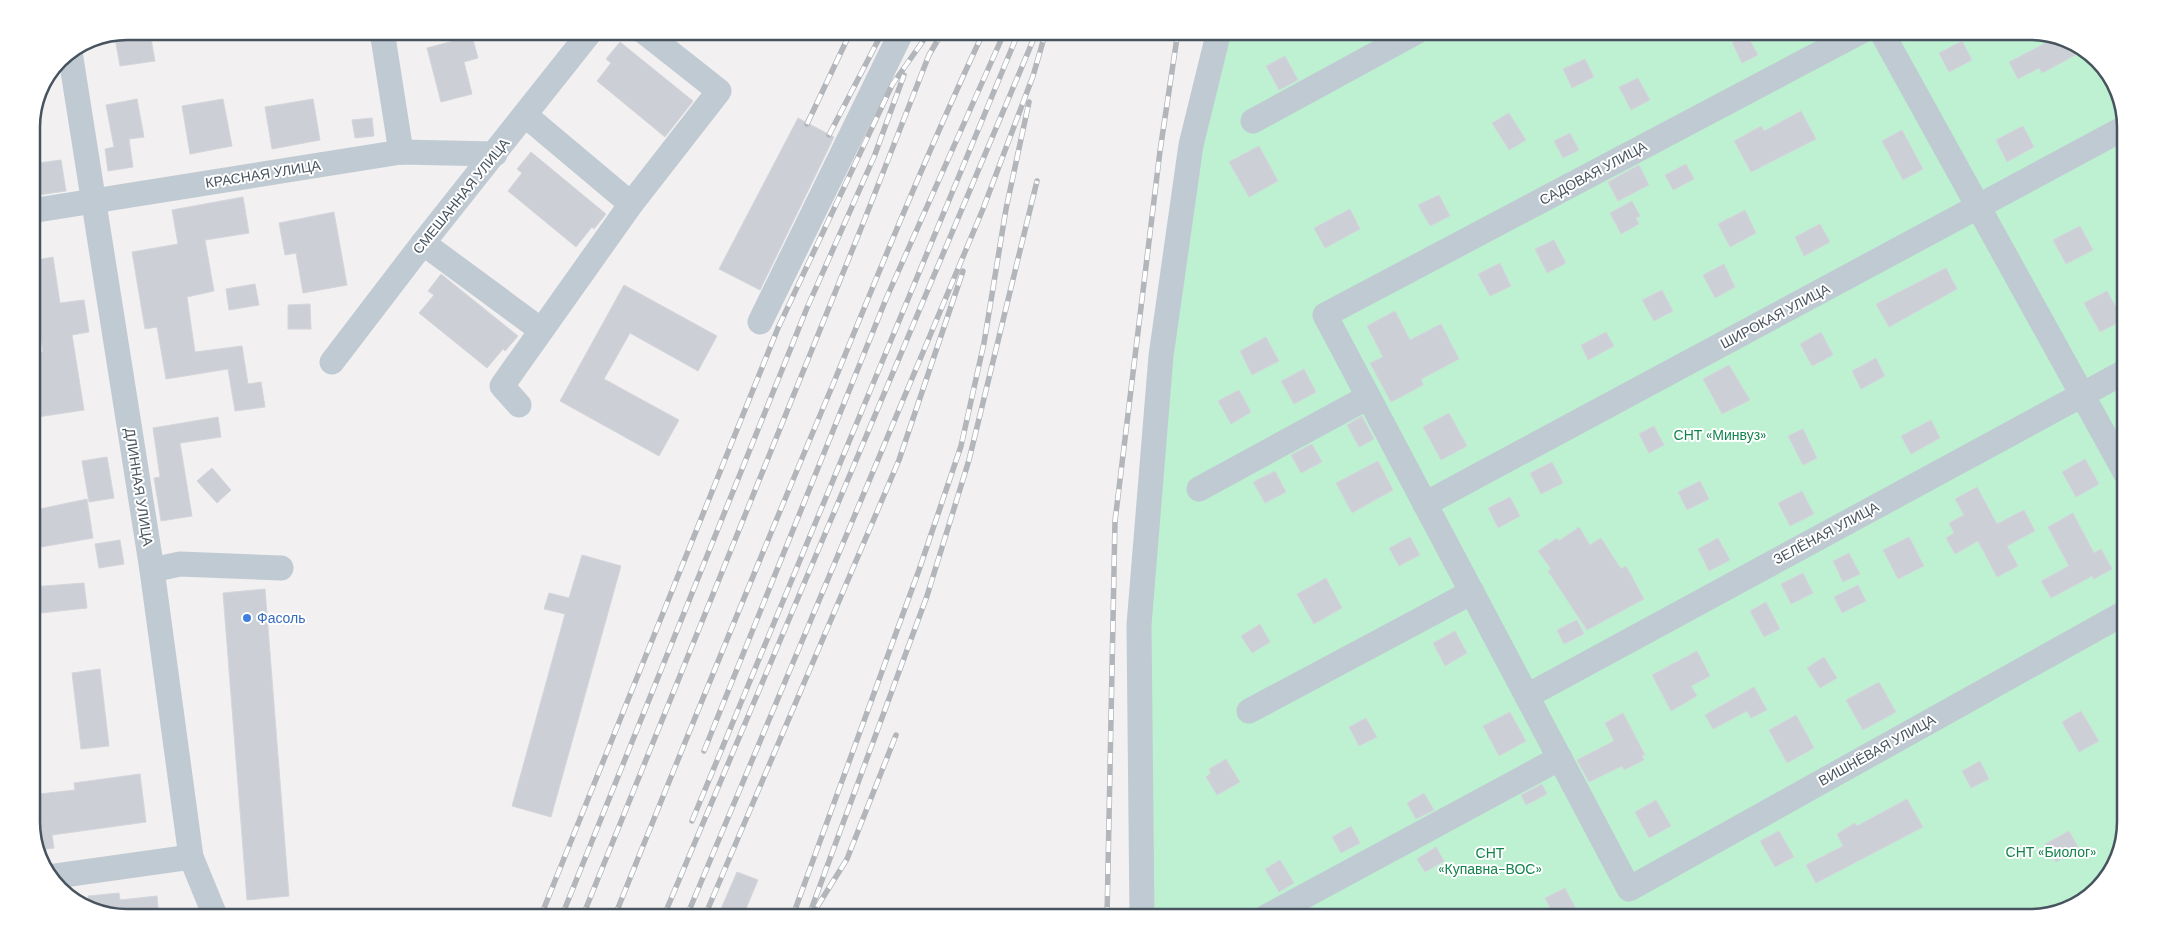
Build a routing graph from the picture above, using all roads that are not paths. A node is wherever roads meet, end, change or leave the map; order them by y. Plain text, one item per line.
1 (383, 40) edge
2 (584, 40) edge
3 (654, 40) edge
4 (898, 40) edge
5 (1217, 40) edge
6 (1402, 40) edge
7 (1845, 40) edge
8 (1886, 40) edge
9 (71, 61) edge
10 (525, 115) junction
11 (1253, 121) dead end
12 (2117, 133) edge
13 (401, 152) junction
14 (495, 154) junction
15 (93, 200) junction
16 (631, 204) junction
17 (1978, 207) junction
18 (40, 210) edge
19 (423, 243) junction
20 (760, 322) dead end
21 (541, 330) junction
22 (332, 362) dead end
23 (2117, 376) edge
24 (2082, 394) junction
25 (1368, 397) junction
26 (519, 405) dead end
27 (2117, 458) edge
28 (1199, 489) dead end
29 (1425, 504) junction
30 (281, 568) dead end
31 (152, 570) junction
32 (1472, 592) junction
33 (2117, 617) edge
34 (1527, 696) junction
35 (1249, 710) dead end
36 (1560, 758) junction
37 (190, 857) junction
38 (59, 876) edge
39 (212, 909) edge
40 (1142, 909) edge
41 (1281, 909) edge

1 - 13 street
2 - 10 street, СМЕШАННАЯ УЛИЦА
3 - 16 street
4 - 20 street
5 - 40 street
6 - 11 street
7 - 25 street, САДОВАЯ УЛИЦА
8 - 17 street
9 - 15 street, ДЛИННАЯ УЛИЦА
10 - 14 street, СМЕШАННАЯ УЛИЦА
10 - 16 street
12 - 17 street, ШИРОКАЯ УЛИЦА
13 - 14 street, КРАСНАЯ УЛИЦА
13 - 15 street, КРАСНАЯ УЛИЦА
14 - 19 street, СМЕШАННАЯ УЛИЦА
15 - 18 street, КРАСНАЯ УЛИЦА
15 - 31 street, ДЛИННАЯ УЛИЦА
16 - 21 street
17 - 24 street
17 - 29 street, ШИРОКАЯ УЛИЦА
19 - 21 street
19 - 22 street, СМЕШАННАЯ УЛИЦА
21 - 26 street
23 - 24 street, ЗЕЛЁНАЯ УЛИЦА
24 - 27 street
24 - 34 street, ЗЕЛЁНАЯ УЛИЦА
25 - 28 street
25 - 29 street
29 - 32 street
30 - 31 street
31 - 37 street, ДЛИННАЯ УЛИЦА
32 - 34 street
32 - 35 street
33 - 36 street, ВИШНЁВАЯ УЛИЦА
34 - 36 street
36 - 41 street
37 - 38 street
37 - 39 street, ДЛИННАЯ УЛИЦА

